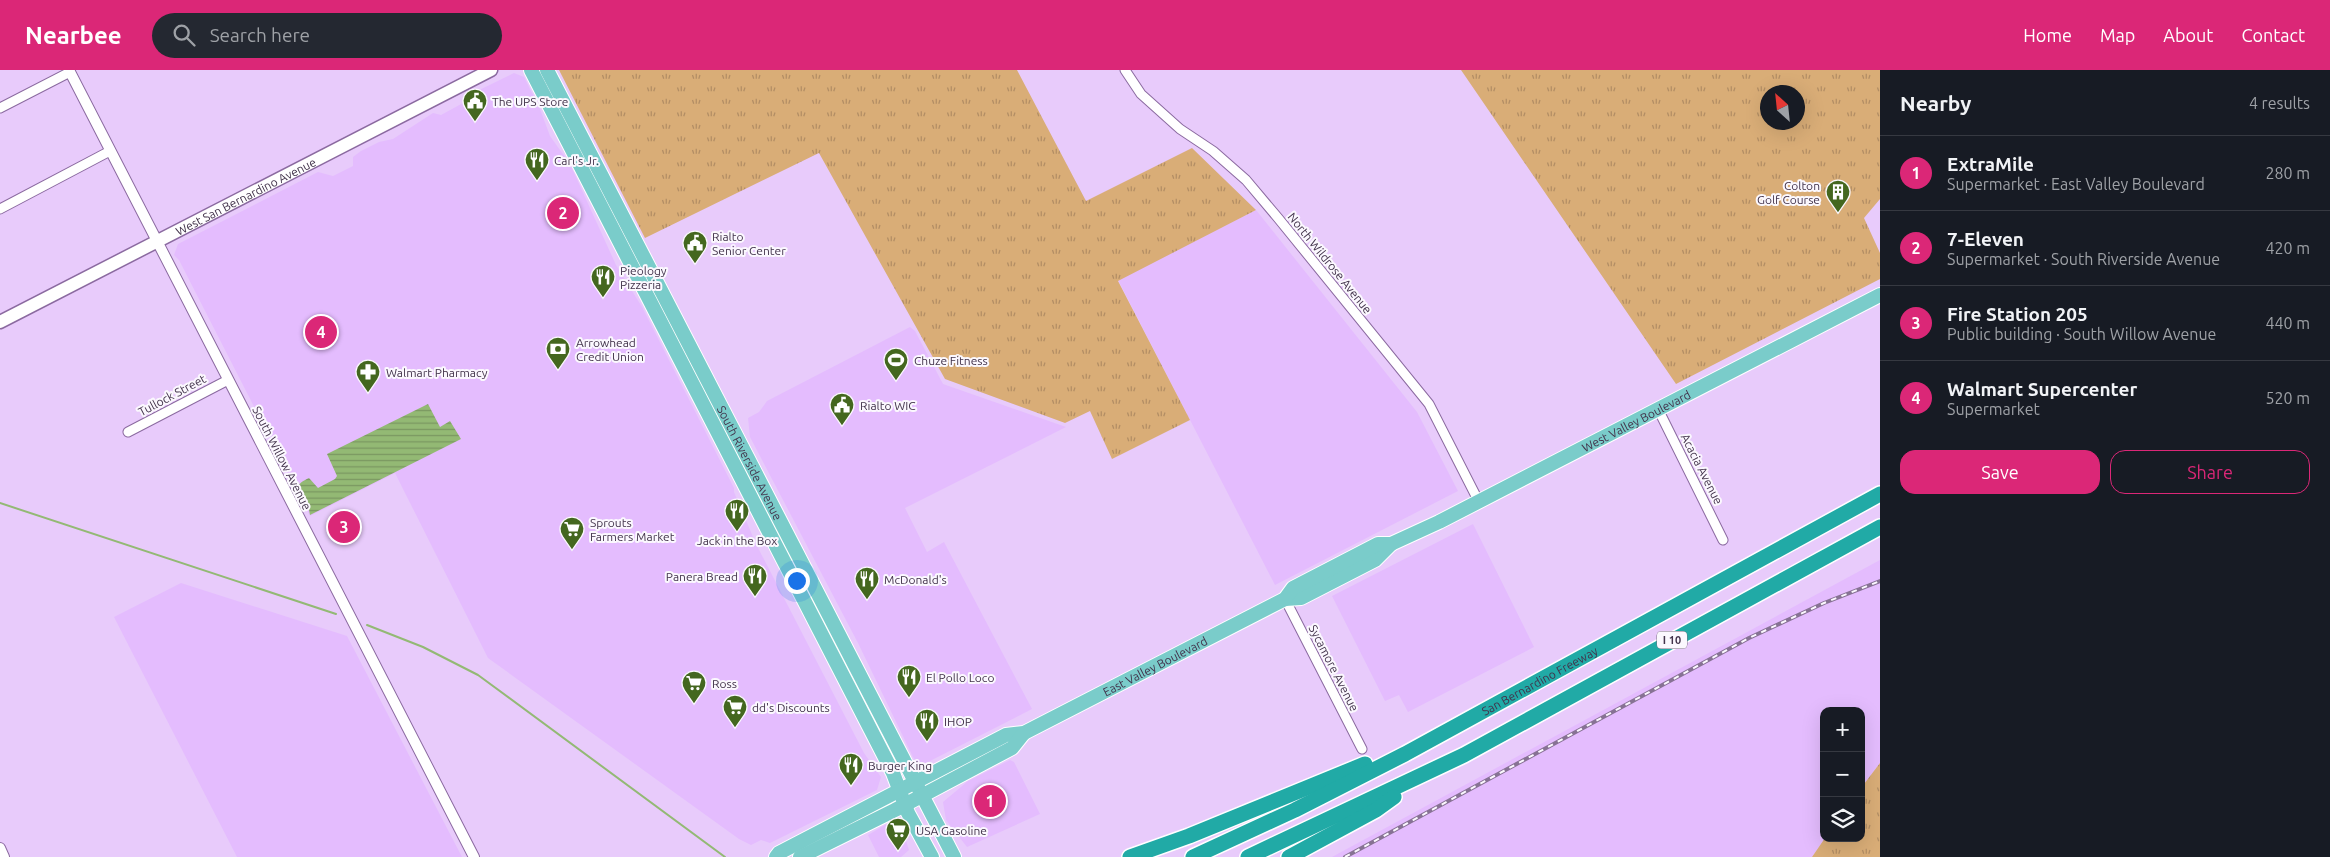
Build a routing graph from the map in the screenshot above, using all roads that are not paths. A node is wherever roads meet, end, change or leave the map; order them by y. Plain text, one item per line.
1 (491, 70) edge
2 (530, 70) edge
3 (547, 70) edge
4 (1126, 70) edge
5 (70, 71) edge
6 (0, 108) edge
7 (110, 151) junction
8 (0, 209) edge
9 (156, 242) junction
10 (1880, 295) edge
11 (0, 322) edge
12 (228, 380) junction
13 (1658, 409) junction
14 (709, 418) junction
15 (128, 432) dead end
16 (744, 452) junction
17 (1880, 494) edge
18 (1479, 502) junction
19 (1880, 527) edge
20 (1724, 540) dead end
21 (1285, 599) junction
22 (1547, 678) junction
23 (1024, 733) junction
24 (1362, 750) dead end
25 (1434, 770) junction
26 (907, 785) junction
27 (914, 800) junction
28 (0, 848) edge
29 (4, 857) edge
30 (474, 857) edge
31 (776, 857) edge
32 (800, 857) edge
33 (932, 857) edge
34 (954, 857) edge
35 (1130, 857) edge
36 (1193, 857) edge
37 (1248, 857) edge
38 (1289, 857) edge

1 - 9 main road, West San Bernardino Avenue
2 - 14 main road, South Riverside Avenue
3 - 16 main road, South Riverside Avenue
4 - 18 street, North Wildrose Avenue
5 - 6 street
5 - 7 street, South Willow Avenue
7 - 8 street
7 - 9 street, South Willow Avenue
9 - 11 main road, West San Bernardino Avenue
9 - 12 street, South Willow Avenue
10 - 13 main road, West Valley Boulevard
12 - 15 street, Tullock Street
12 - 30 street, South Willow Avenue
13 - 18 main road, West Valley Boulevard
13 - 20 street, Acacia Avenue
14 - 16 main road
14 - 26 main road, South Riverside Avenue
16 - 26 main road, South Riverside Avenue
17 - 22 highway, San Bernardino Freeway / I 10
18 - 21 main road, West Valley Boulevard
19 - 25 highway, I 10
21 - 23 main road, East Valley Boulevard
21 - 24 street, Sycamore Avenue
22 - 35 highway
22 - 36 highway, San Bernardino Freeway / I 10
23 - 26 main road, East Valley Boulevard
23 - 27 main road, East Valley Boulevard
25 - 37 highway, I 10
25 - 38 highway
26 - 27 main road, South Riverside Avenue
26 - 31 main road
27 - 32 main road
27 - 33 main road, South Riverside Avenue
27 - 34 main road, South Riverside Avenue
28 - 29 street

